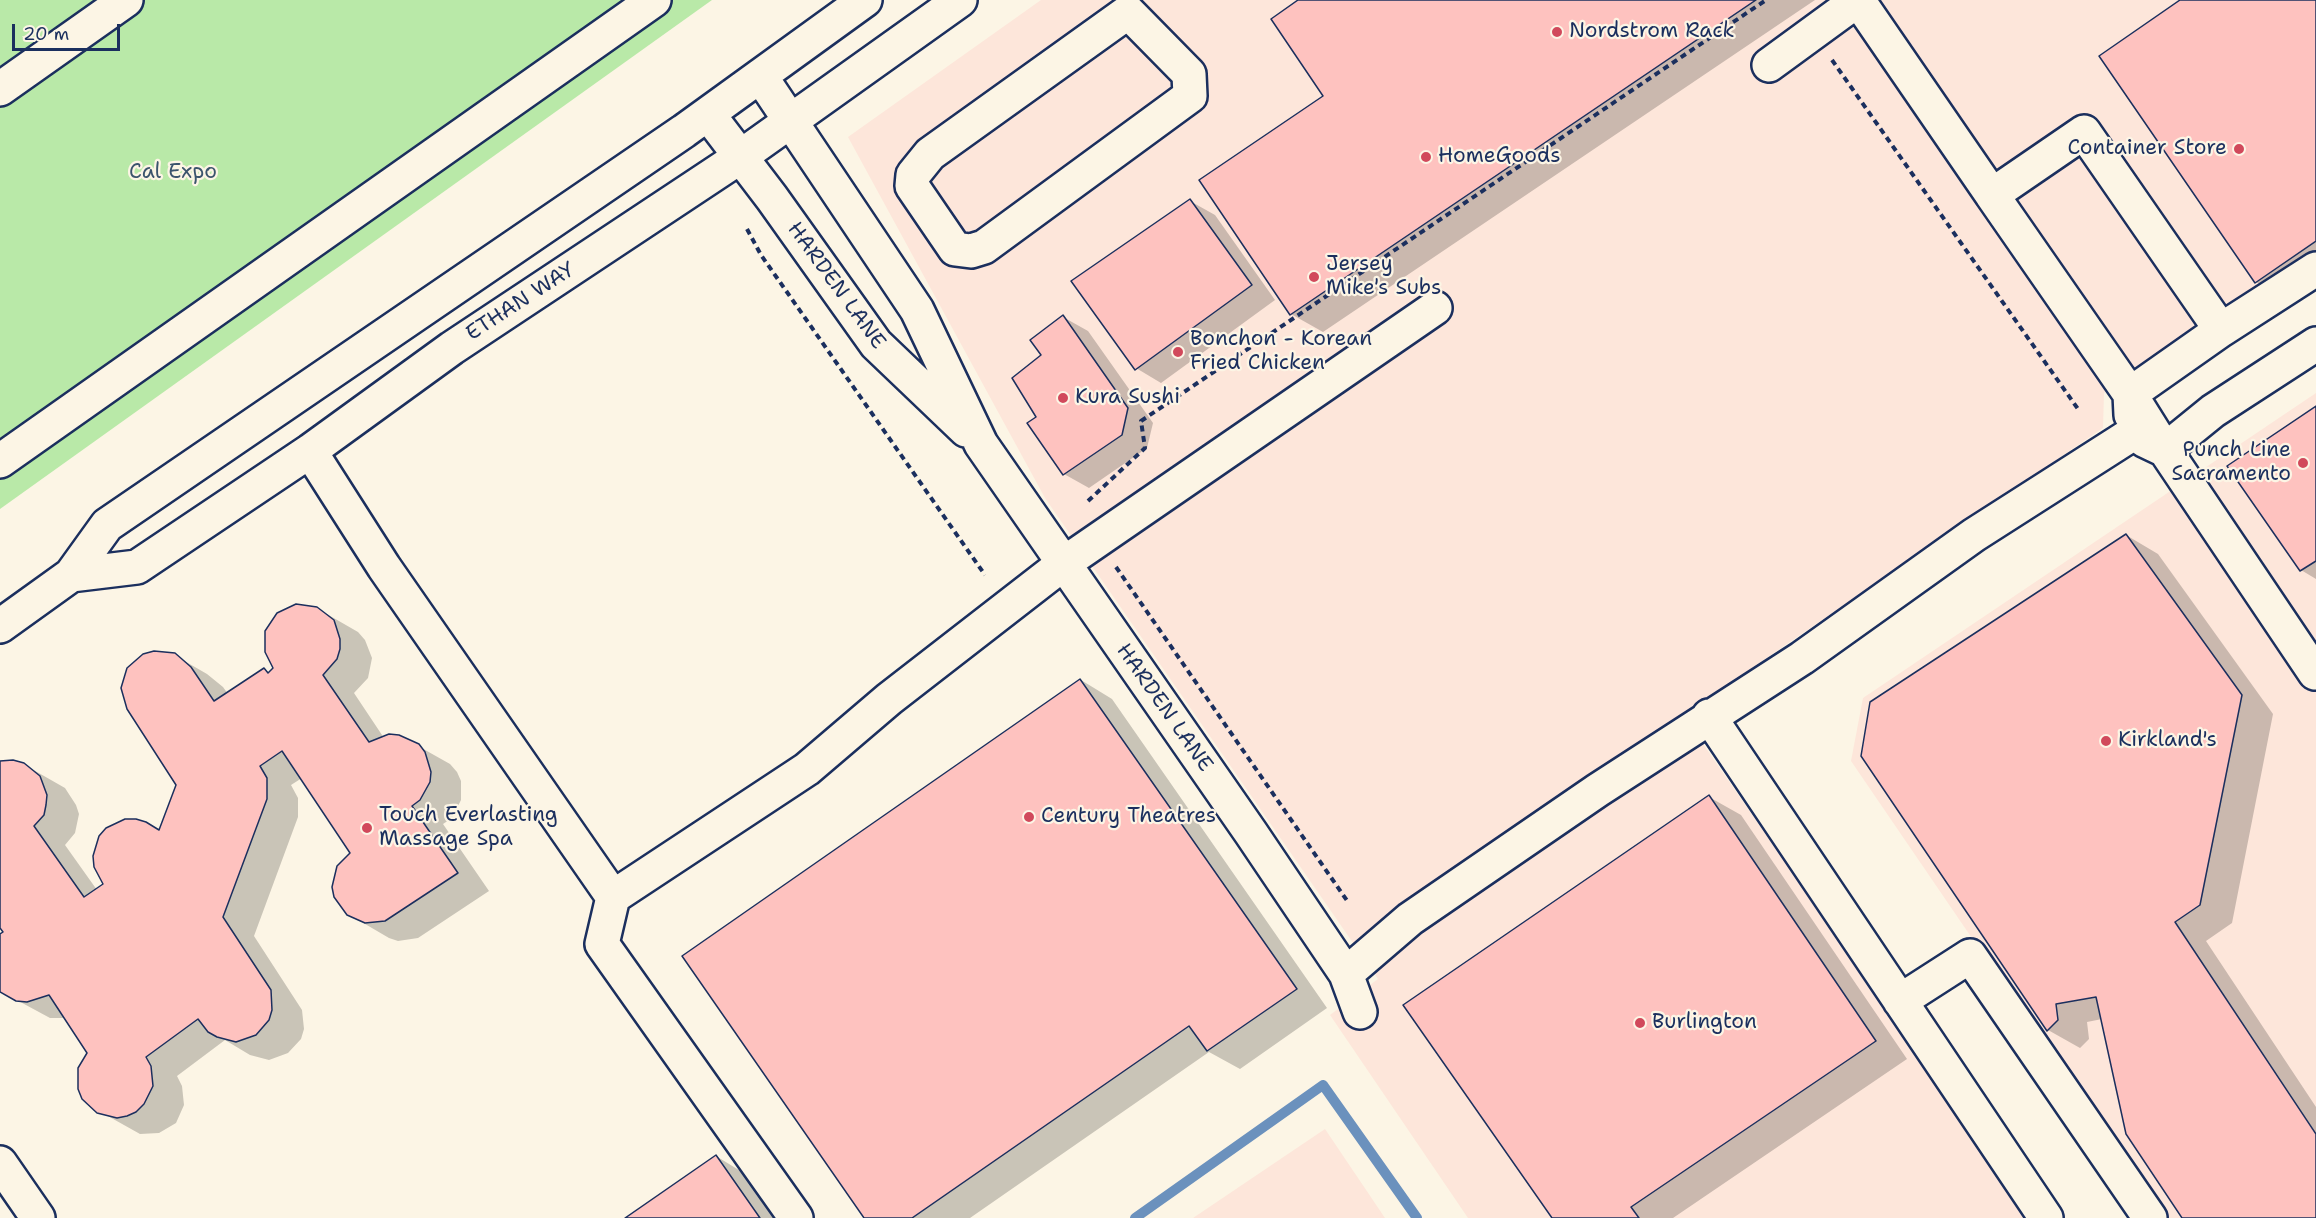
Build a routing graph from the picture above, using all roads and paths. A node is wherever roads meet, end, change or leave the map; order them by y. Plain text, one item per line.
1 (126, 0) edge
2 (654, 0) edge
3 (865, 0) edge
4 (960, 0) edge
5 (1766, 0) edge
6 (1858, 0) edge
7 (1130, 4) edge
8 (1814, 33) junction
9 (1769, 65) dead end
10 (761, 77) junction
11 (0, 89) edge
12 (708, 114) junction
13 (792, 121) junction
14 (740, 157) junction
15 (1992, 195) junction
16 (746, 226) dead end
17 (2316, 269) edge
18 (1436, 308) dead end
19 (2221, 330) junction
20 (2316, 344) edge
21 (2130, 394) junction
22 (2078, 409) dead end
23 (2132, 435) junction
24 (981, 444) junction
25 (2165, 450) junction
26 (310, 451) junction
27 (0, 461) edge
28 (1085, 504) dead end
29 (1063, 564) junction
30 (1121, 573) dead end
31 (72, 575) junction
32 (985, 575) dead end
33 (0, 626) edge
34 (2315, 673) edge
35 (1709, 716) junction
36 (613, 897) junction
37 (1348, 902) dead end
38 (1346, 974) junction
39 (1900, 1001) junction
40 (1360, 1012) dead end
41 (0, 1163) edge
42 (38, 1218) edge
43 (796, 1218) edge
44 (2046, 1218) edge
45 (2150, 1218) edge

1 - 11 street
2 - 27 street
3 - 10 street, ETHAN WAY
4 - 13 street, ETHAN WAY
5 - 28 path
6 - 8 street
6 - 15 street
7 - 7 street
8 - 9 street
8 - 22 path
10 - 12 street, ETHAN WAY
10 - 13 street, HARDEN LANE
12 - 14 street, HARDEN LANE
12 - 31 street, ETHAN WAY
13 - 14 street, ETHAN WAY
13 - 24 street, HARDEN LANE
14 - 24 street, HARDEN LANE
14 - 26 street, ETHAN WAY
15 - 19 street
15 - 21 street
16 - 32 path
17 - 19 street
18 - 29 street
19 - 21 street
20 - 25 street
21 - 23 street
21 - 25 street
23 - 25 street
23 - 35 street
24 - 29 street, HARDEN LANE
25 - 34 street
26 - 31 street, ETHAN WAY
26 - 36 street
29 - 36 street
29 - 38 street, HARDEN LANE
30 - 37 path
31 - 33 street, ETHAN WAY
35 - 38 street
35 - 39 street
36 - 43 street
38 - 40 street, HARDEN LANE
39 - 44 street
39 - 45 street
41 - 42 street

